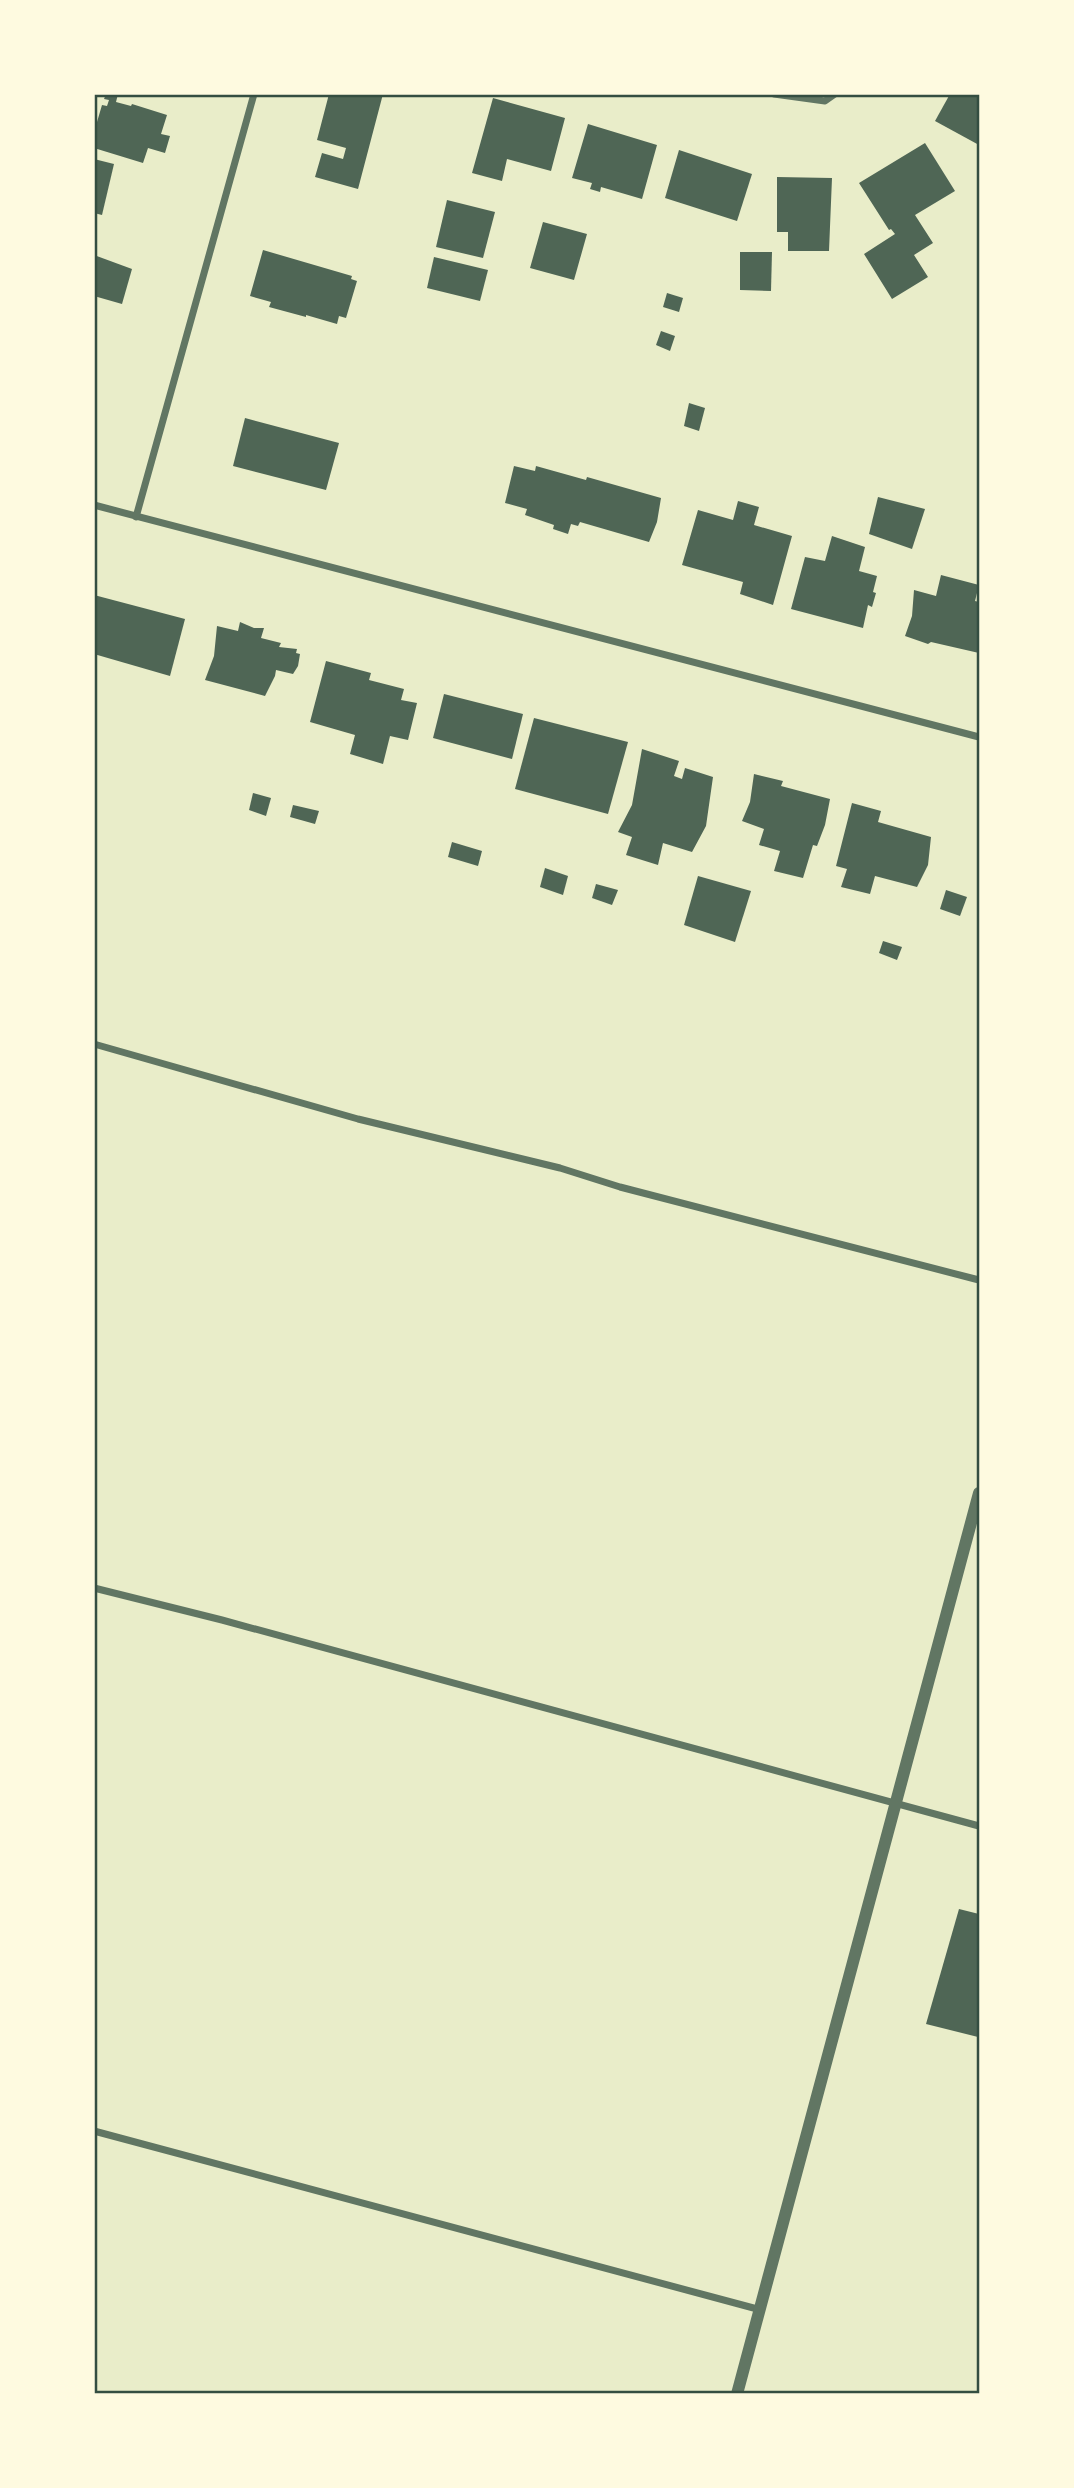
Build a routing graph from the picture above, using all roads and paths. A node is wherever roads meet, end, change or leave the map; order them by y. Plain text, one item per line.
1 (254, 94) edge
2 (775, 94) edge
3 (835, 94) edge
4 (94, 505) edge
5 (136, 517) junction
6 (979, 737) edge
7 (94, 1044) edge
8 (979, 1280) edge
9 (979, 1493) edge
10 (94, 1588) edge
11 (894, 1804) junction
12 (979, 1826) edge
13 (94, 2131) edge
14 (761, 2310) junction
15 (737, 2393) edge

1 - 5 street
2 - 3 street
4 - 5 street
5 - 6 street
7 - 8 street
9 - 11 street
10 - 11 street
11 - 12 street
11 - 14 street
13 - 14 street
14 - 15 street

